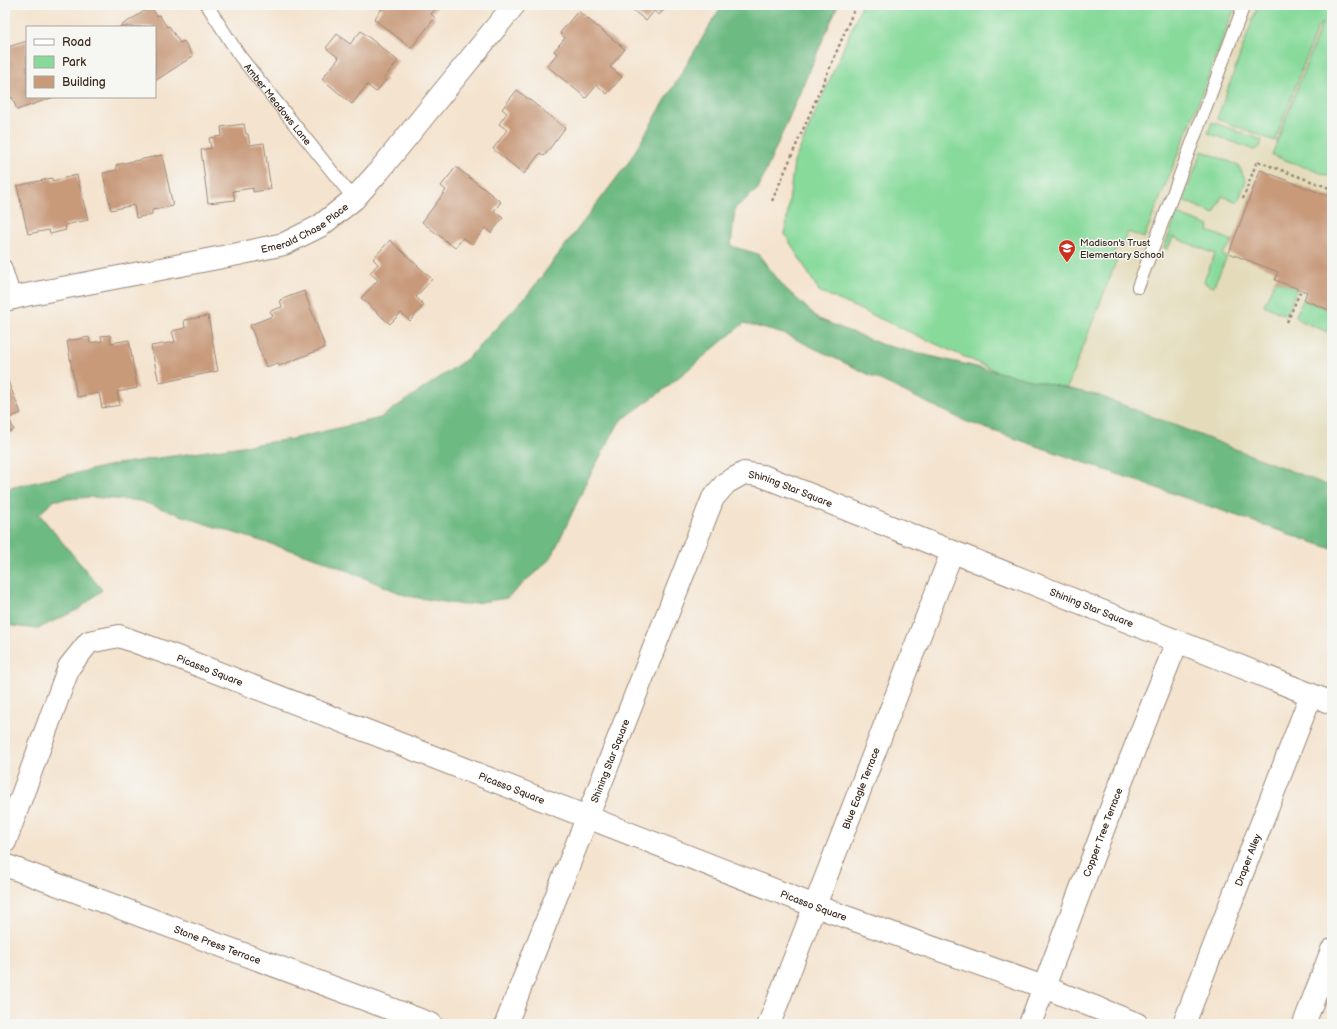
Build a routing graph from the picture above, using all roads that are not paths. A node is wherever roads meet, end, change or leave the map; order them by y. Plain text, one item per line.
1 (207, 5) edge
2 (514, 5) edge
3 (1244, 5) edge
4 (354, 199) junction
5 (5, 266) edge
6 (1138, 287) dead end
7 (10, 299) edge
8 (952, 552) junction
9 (1178, 642) junction
10 (1311, 695) junction
11 (1332, 703) edge
12 (588, 817) junction
13 (5, 842) edge
14 (5, 865) edge
15 (815, 906) junction
16 (1332, 950) edge
17 (1044, 988) junction
18 (431, 1024) edge
19 (506, 1024) edge
20 (769, 1024) edge
21 (1030, 1024) edge
22 (1137, 1024) edge
23 (1184, 1024) edge
24 (1304, 1024) edge

1 - 4 lane, Amber Meadows Lane
2 - 4 street, Emerald Chase Place
3 - 6 lane
4 - 7 street, Emerald Chase Place
5 - 7 lane
8 - 9 street, Shining Star Square
8 - 12 street, Shining Star Square
8 - 15 street, Blue Eagle Terrace
9 - 10 street, Shining Star Square
9 - 17 street, Copper Tree Terrace
10 - 11 street, Shining Star Square
10 - 23 street, Draper Alley
12 - 13 street, Picasso Square
12 - 15 street, Picasso Square
12 - 19 street, Shining Star Square
14 - 18 street, Stone Press Terrace
15 - 17 street, Picasso Square
15 - 20 street, Blue Eagle Terrace
16 - 24 street
17 - 21 street, Copper Tree Terrace
17 - 22 street, Picasso Square

